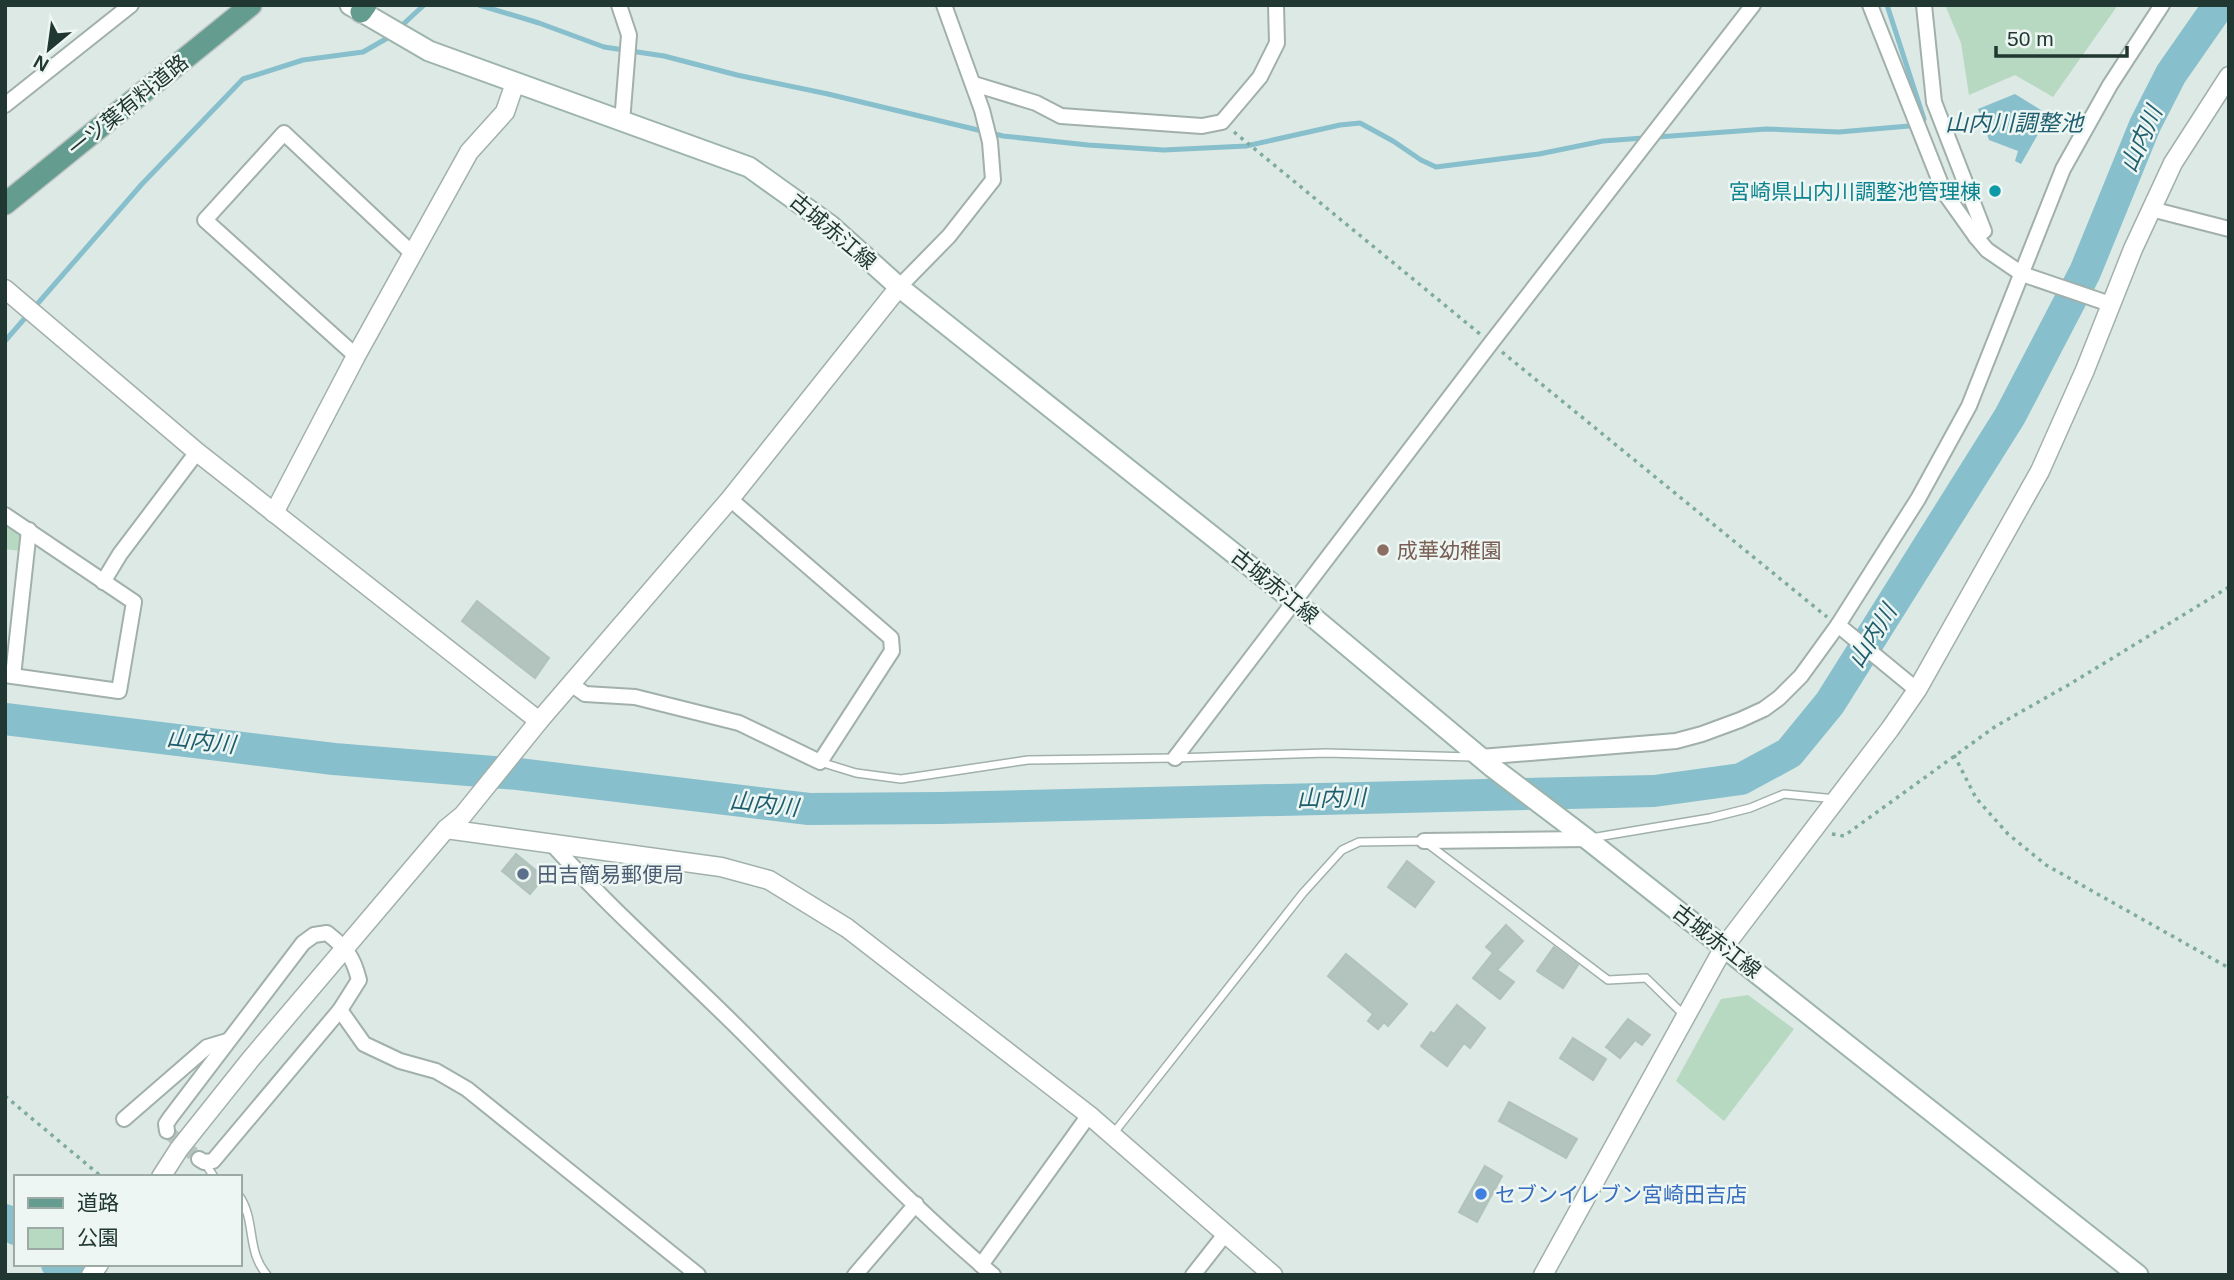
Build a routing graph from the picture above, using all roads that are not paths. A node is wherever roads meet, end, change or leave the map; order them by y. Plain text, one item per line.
1 (131, 5) edge
2 (620, 5) edge
3 (944, 5) edge
4 (1276, 5) edge
5 (1753, 5) edge
6 (1870, 5) edge
7 (1924, 5) edge
8 (2162, 5) edge
9 (361, 7) edge
10 (246, 9) edge
11 (2229, 76) edge
12 (515, 83) junction
13 (974, 84) junction
14 (5, 105) edge
15 (622, 122) junction
16 (5, 204) edge
17 (2151, 209) junction
18 (2229, 229) edge
19 (1976, 237) junction
20 (413, 254) junction
21 (2027, 276) junction
22 (898, 287) junction
23 (8, 291) edge
24 (2102, 301) junction
25 (356, 356) junction
26 (197, 452) junction
27 (730, 499) junction
28 (274, 513) junction
29 (5, 514) edge
30 (29, 530) junction
31 (103, 582) junction
32 (1295, 602) junction
33 (1838, 625) junction
34 (9, 676) edge
35 (571, 684) junction
36 (1917, 690) junction
37 (539, 721) junction
38 (1175, 758) junction
39 (820, 762) junction
40 (1486, 762) junction
41 (1836, 799) junction
42 (446, 829) junction
43 (1581, 834) junction
44 (1424, 841) junction
45 (552, 844) junction
46 (1724, 947) junction
47 (346, 948) junction
48 (340, 1010) junction
49 (1685, 1015) junction
50 (227, 1041) junction
51 (1089, 1115) junction
52 (124, 1119) dead end
53 (167, 1131) dead end
54 (1113, 1134) junction
55 (202, 1160) joint
56 (162, 1175) edge
57 (213, 1175) edge
58 (242, 1200) edge
59 (916, 1204) junction
60 (1226, 1233) junction
61 (981, 1265) junction
62 (267, 1275) edge
63 (698, 1275) edge
64 (855, 1275) edge
65 (993, 1275) edge
66 (1193, 1275) edge
67 (1273, 1275) edge
68 (1543, 1275) edge
69 (2138, 1275) edge

1 - 14 street
2 - 15 street
3 - 13 street
4 - 13 street
5 - 32 street
6 - 19 street
7 - 19 street
8 - 21 street
9 - 12 main road, 古城赤江線
10 - 16 main road, 一ツ葉有料道路
11 - 17 street
12 - 15 main road, 古城赤江線
12 - 20 street
13 - 22 street
15 - 22 main road, 古城赤江線
17 - 18 street
17 - 24 street
19 - 21 street
20 - 25 street
20 - 25 street
21 - 24 street
21 - 33 street
22 - 27 street
22 - 32 main road, 古城赤江線
23 - 26 street
24 - 36 street
25 - 28 street
26 - 28 street
26 - 31 street
27 - 35 street
27 - 39 street
28 - 37 street
29 - 30 street
30 - 31 street
30 - 34 street
31 - 34 street
32 - 38 street
32 - 40 main road, 古城赤江線
33 - 36 street
33 - 40 street
35 - 37 street
35 - 39 street
36 - 41 street
37 - 42 street
38 - 39 lane
38 - 40 lane
40 - 43 main road, 古城赤江線
41 - 43 lane
41 - 46 street
42 - 45 street
42 - 47 street
43 - 44 street
43 - 46 main road, 古城赤江線
44 - 49 lane
44 - 54 lane
45 - 51 street
45 - 59 street
46 - 49 street
46 - 69 main road, 古城赤江線
47 - 48 street
47 - 50 street
47 - 56 street
48 - 55 street
48 - 63 street
49 - 68 street
50 - 52 street
50 - 53 street
51 - 54 street
51 - 61 street
54 - 60 street
55 - 57 lane
58 - 62 lane
59 - 61 street
59 - 64 street
60 - 66 street
60 - 67 street
61 - 65 street

